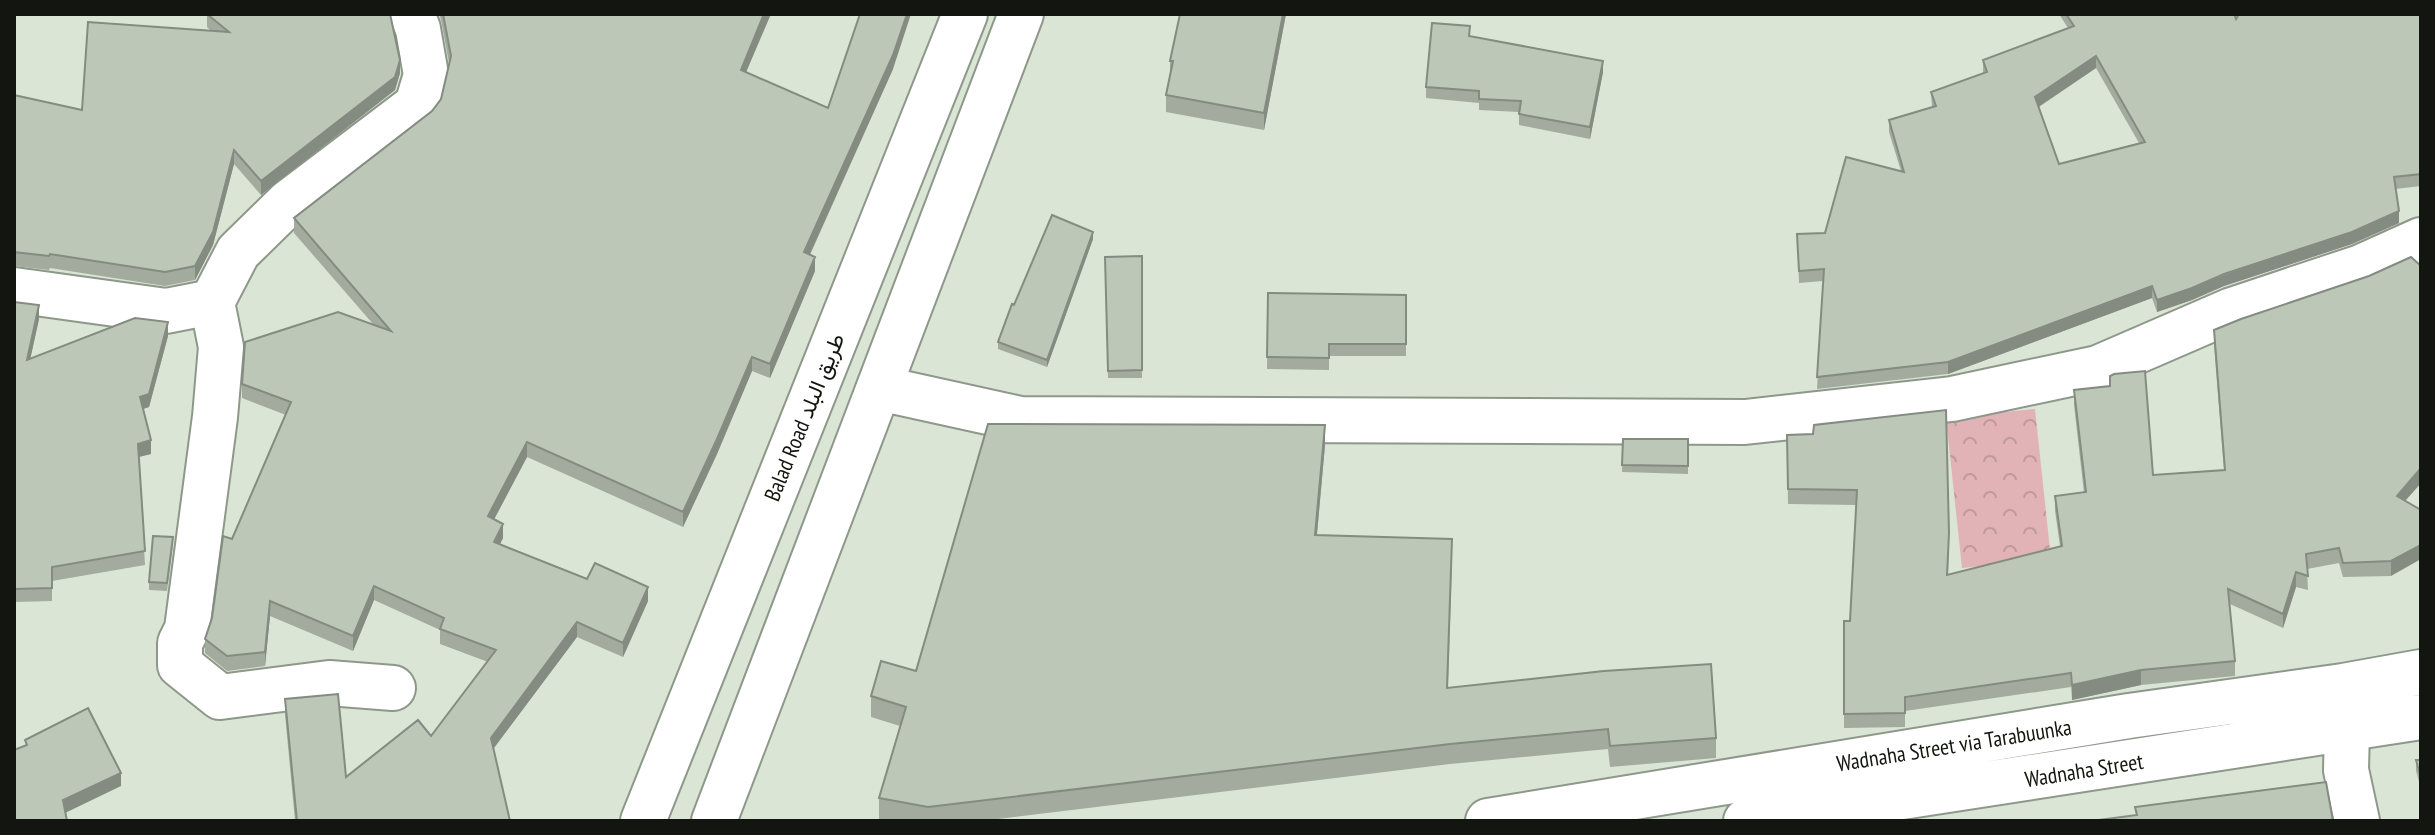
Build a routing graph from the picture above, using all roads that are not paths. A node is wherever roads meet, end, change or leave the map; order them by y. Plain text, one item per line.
1 (412, 14) edge
2 (965, 14) edge
3 (1021, 14) edge
4 (2421, 240) edge
5 (14, 290) edge
6 (212, 302) junction
7 (879, 388) junction
8 (2421, 672) edge
9 (393, 688) dead end
10 (2421, 717) edge
11 (2347, 730) junction
12 (643, 821) edge
13 (714, 821) edge
14 (1488, 821) edge
15 (1746, 821) edge
16 (2357, 821) edge

1 - 6 main road
2 - 12 main road, Balad Road طريق البلد
3 - 7 main road
4 - 7 main road
5 - 6 main road
6 - 9 main road
7 - 13 main road
8 - 14 main road, Wadnaha Street via Tarabuunka
10 - 11 main road, Wadnaha Street
11 - 15 main road, Wadnaha Street
11 - 16 main road

